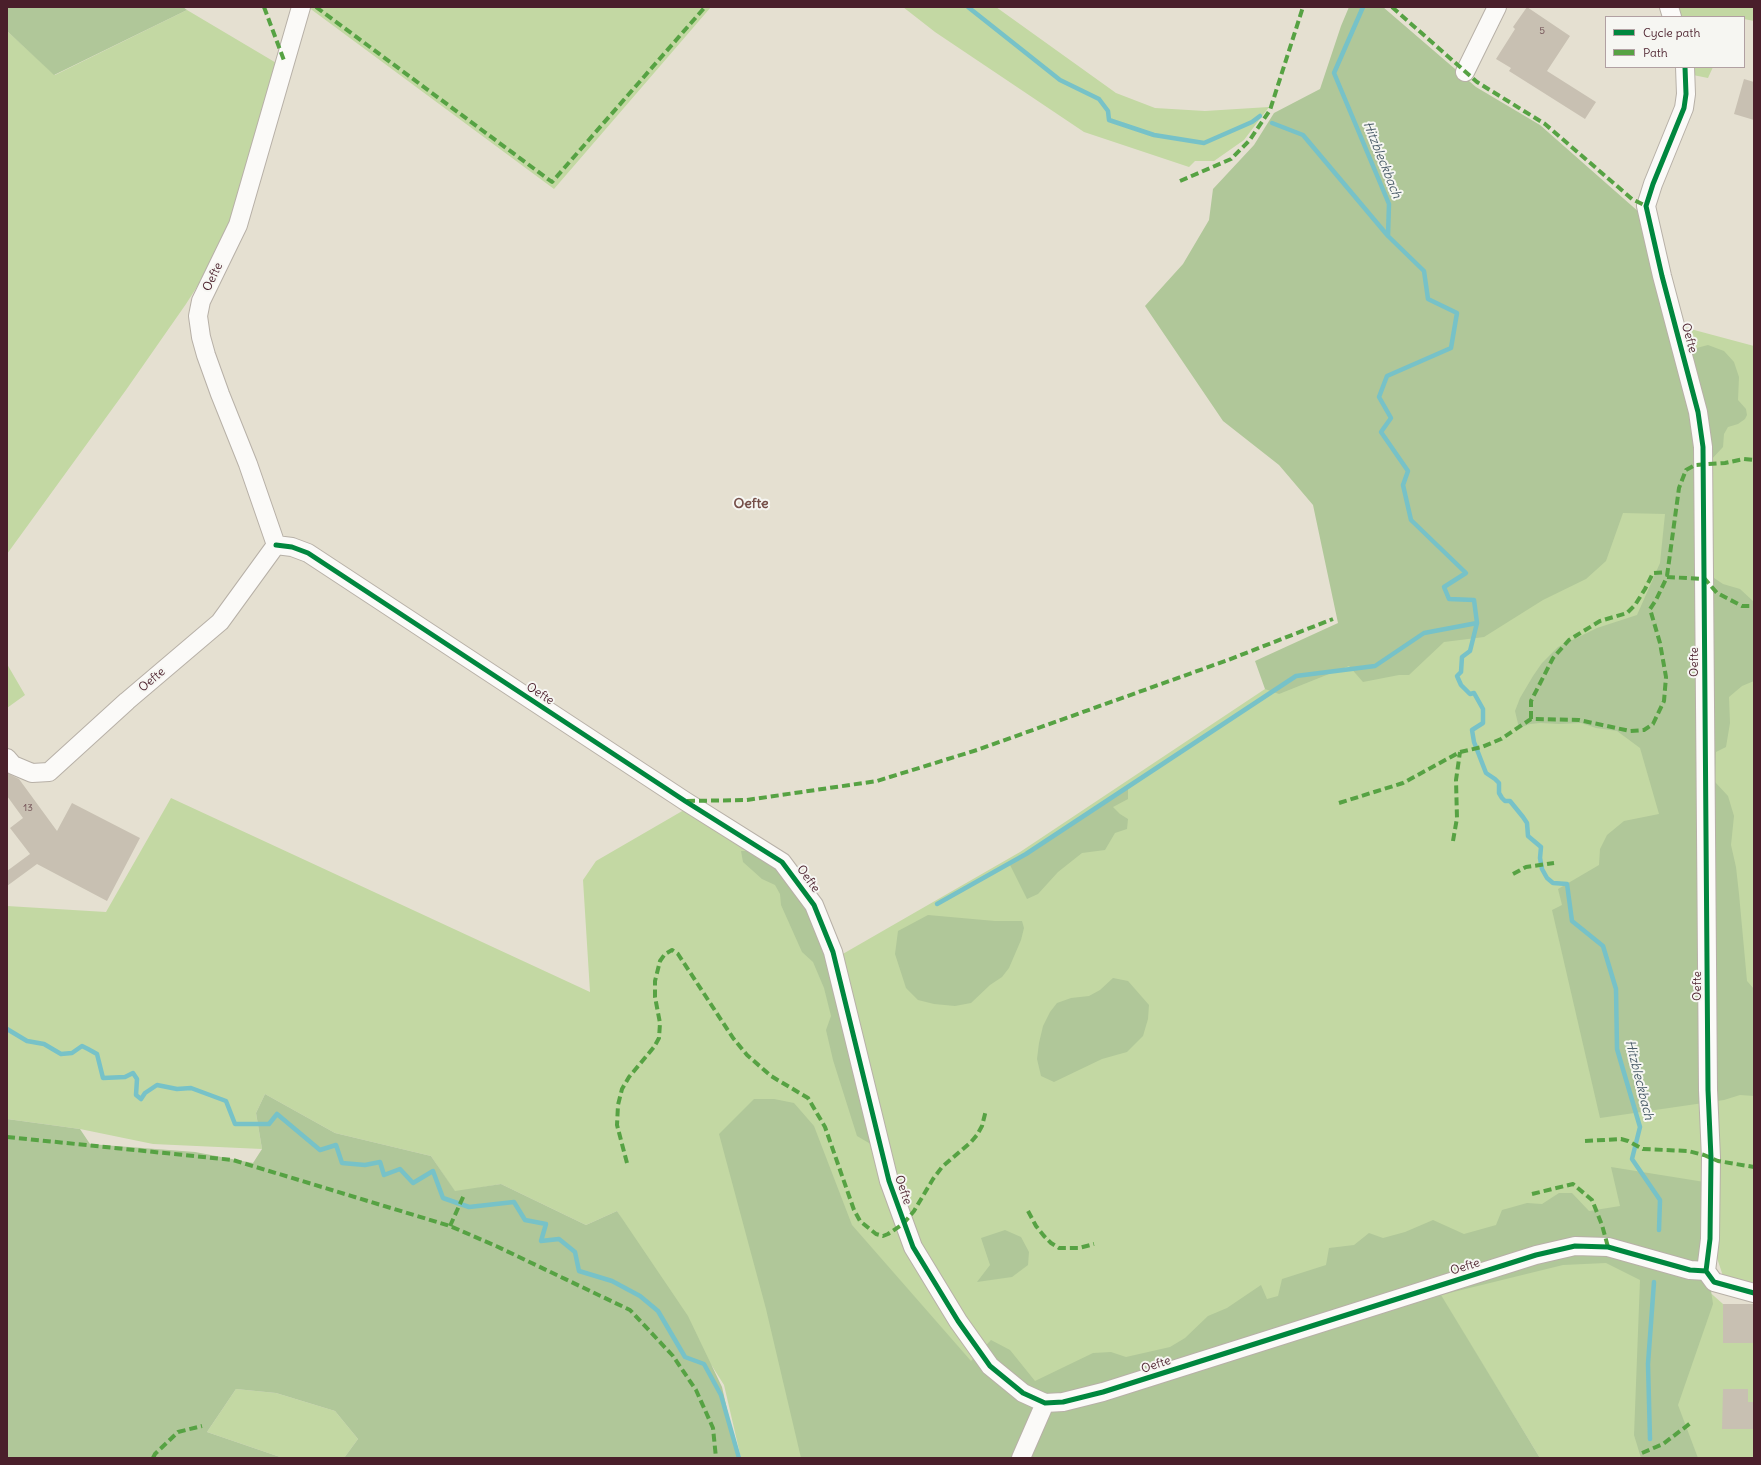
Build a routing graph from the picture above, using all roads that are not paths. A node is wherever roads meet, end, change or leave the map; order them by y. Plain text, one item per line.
1 (301, 7) edge
2 (1497, 7) edge
3 (1685, 68) edge
4 (1465, 72) dead end
5 (276, 545) junction
6 (7, 758) edge
7 (1706, 1271) junction
8 (1754, 1293) edge
9 (1045, 1403) junction
10 (1021, 1458) edge

1 - 5 street, Oefte
2 - 4 street
3 - 7 street, Oefte
5 - 6 street, Oefte
5 - 9 street, Oefte
7 - 8 street
7 - 9 street, Oefte
9 - 10 street

